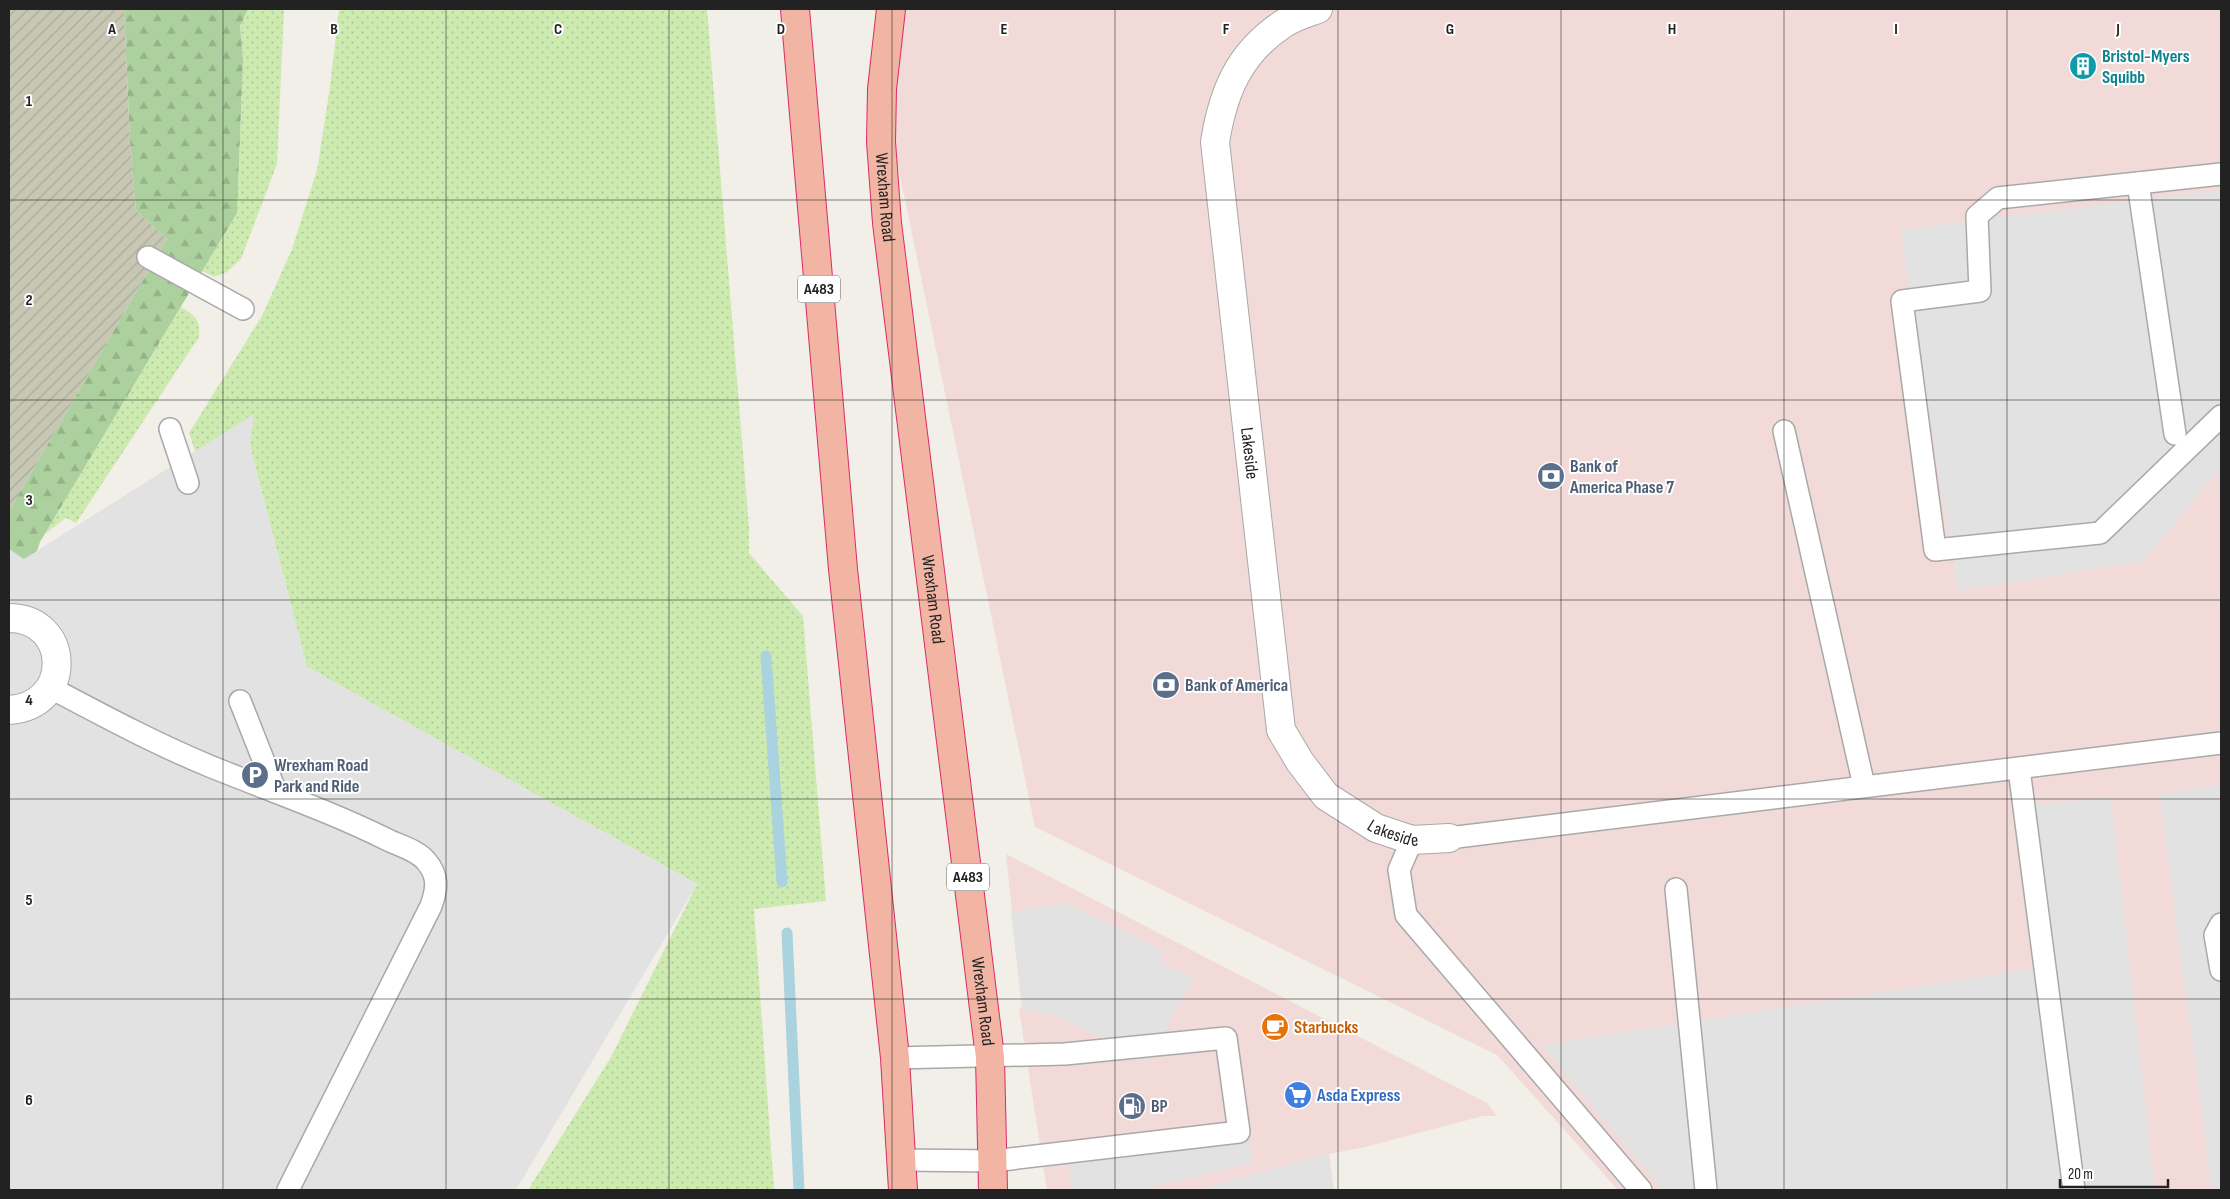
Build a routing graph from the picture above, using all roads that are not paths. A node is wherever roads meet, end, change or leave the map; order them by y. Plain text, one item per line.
1 (796, 9) edge
2 (892, 9) edge
3 (1318, 9) edge
4 (2221, 174) edge
5 (2138, 183) junction
6 (148, 257) dead end
7 (242, 309) dead end
8 (2221, 416) edge
9 (170, 429) dead end
10 (1784, 431) dead end
11 (2175, 434) dead end
12 (188, 482) dead end
13 (9, 618) edge
14 (51, 688) junction
15 (240, 701) dead end
16 (9, 710) edge
17 (2221, 743) edge
18 (2019, 770) junction
19 (1864, 786) junction
20 (276, 792) junction
21 (1449, 838) joint
22 (1412, 840) junction
23 (1676, 889) dead end
24 (2221, 924) edge
25 (2221, 970) edge
26 (990, 1057) junction
27 (895, 1058) junction
28 (902, 1160) junction
29 (992, 1161) junction
30 (288, 1190) edge
31 (903, 1190) edge
32 (993, 1190) edge
33 (1641, 1190) edge
34 (1706, 1190) edge
35 (2074, 1190) edge

1 - 27 highway, A483
2 - 26 highway, Wrexham Road / A483
3 - 22 street, Lakeside
4 - 5 lane
5 - 8 lane
5 - 11 lane
6 - 7 lane
9 - 12 lane
10 - 19 lane
13 - 14 street
14 - 16 street
14 - 20 lane
15 - 20 lane
17 - 18 lane
18 - 19 lane
18 - 35 lane
19 - 21 lane
20 - 30 lane
21 - 22 street, Lakeside
22 - 33 lane
23 - 34 lane
24 - 25 lane
26 - 27 lane
26 - 29 highway, Wrexham Road / A483
26 - 29 lane
27 - 28 highway, A483
28 - 29 lane
28 - 31 highway, A483
29 - 32 highway, Wrexham Road / A483

